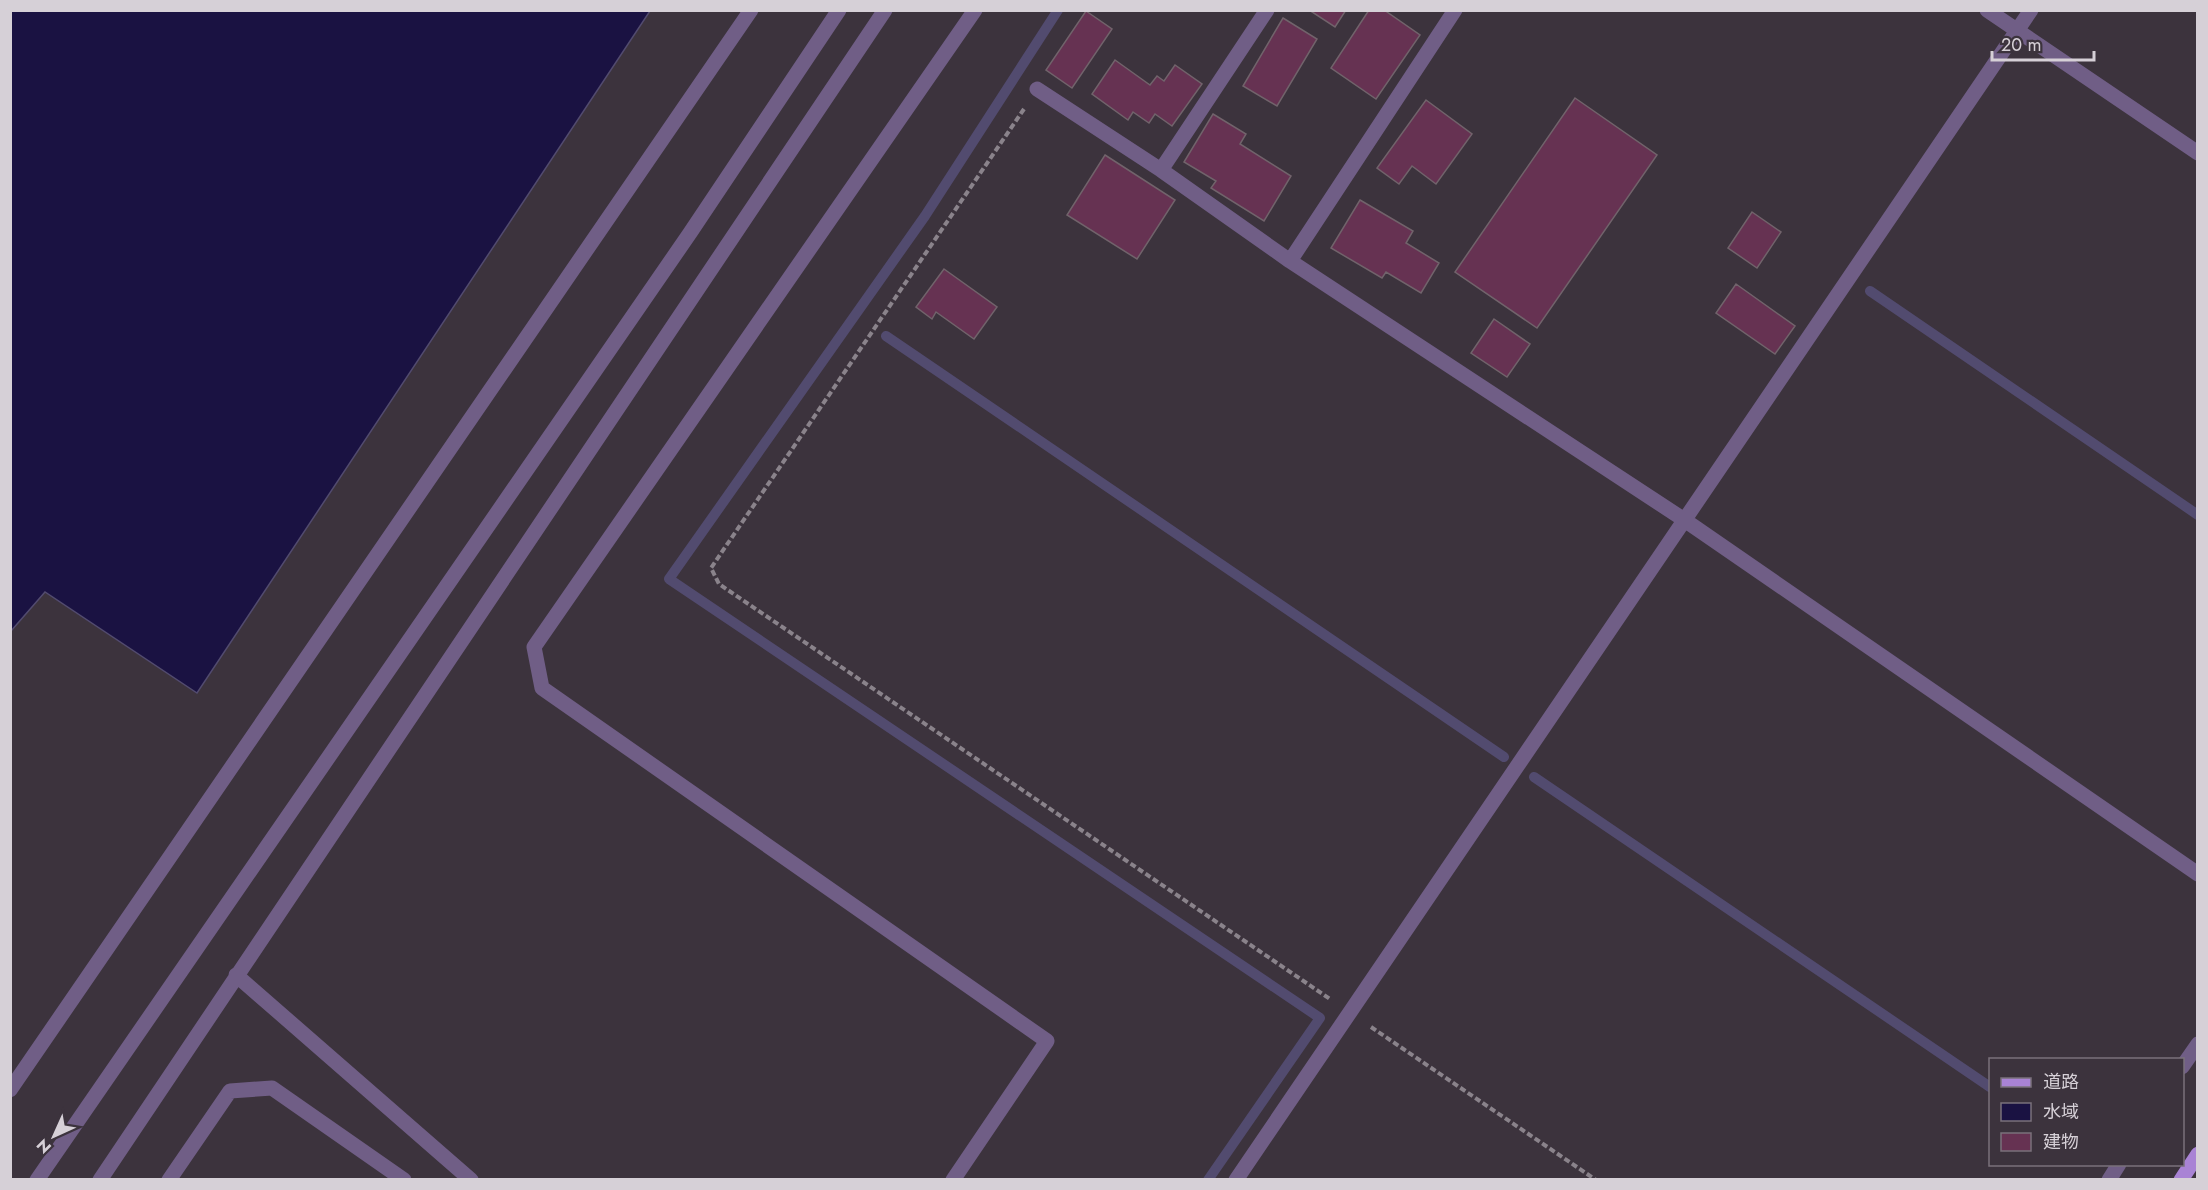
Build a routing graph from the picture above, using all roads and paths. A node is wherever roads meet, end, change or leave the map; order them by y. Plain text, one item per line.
1 (751, 10) edge
2 (838, 10) edge
3 (885, 10) edge
4 (975, 10) edge
5 (1267, 10) edge
6 (1455, 10) edge
7 (1987, 10) edge
8 (2031, 10) edge
9 (2018, 30) junction
10 (1037, 89) joint
11 (2198, 153) edge
12 (1161, 170) junction
13 (1290, 261) junction
14 (1683, 519) junction
15 (2198, 874) edge
16 (236, 975) junction
17 (1350, 1013) junction
18 (2198, 1044) edge
19 (2184, 1065) edge
20 (10, 1090) edge
21 (2198, 1154) edge
22 (2118, 1166) edge
23 (37, 1179) edge
24 (100, 1179) edge
25 (169, 1179) edge
26 (404, 1179) edge
27 (471, 1179) edge
28 (952, 1179) edge
29 (1236, 1179) edge
30 (1596, 1179) edge
31 (2109, 1179) edge
32 (2181, 1179) edge

1 - 20 street
2 - 23 street
3 - 16 street
4 - 28 street
5 - 12 street
6 - 13 street
7 - 9 street
8 - 9 street
9 - 11 street
9 - 14 street
10 - 12 street
10 - 17 path
12 - 13 street
13 - 14 street
14 - 15 street
14 - 17 street
16 - 24 street
16 - 27 street
17 - 29 street
17 - 30 path
18 - 19 street
21 - 32 main road
22 - 31 street
25 - 26 street

